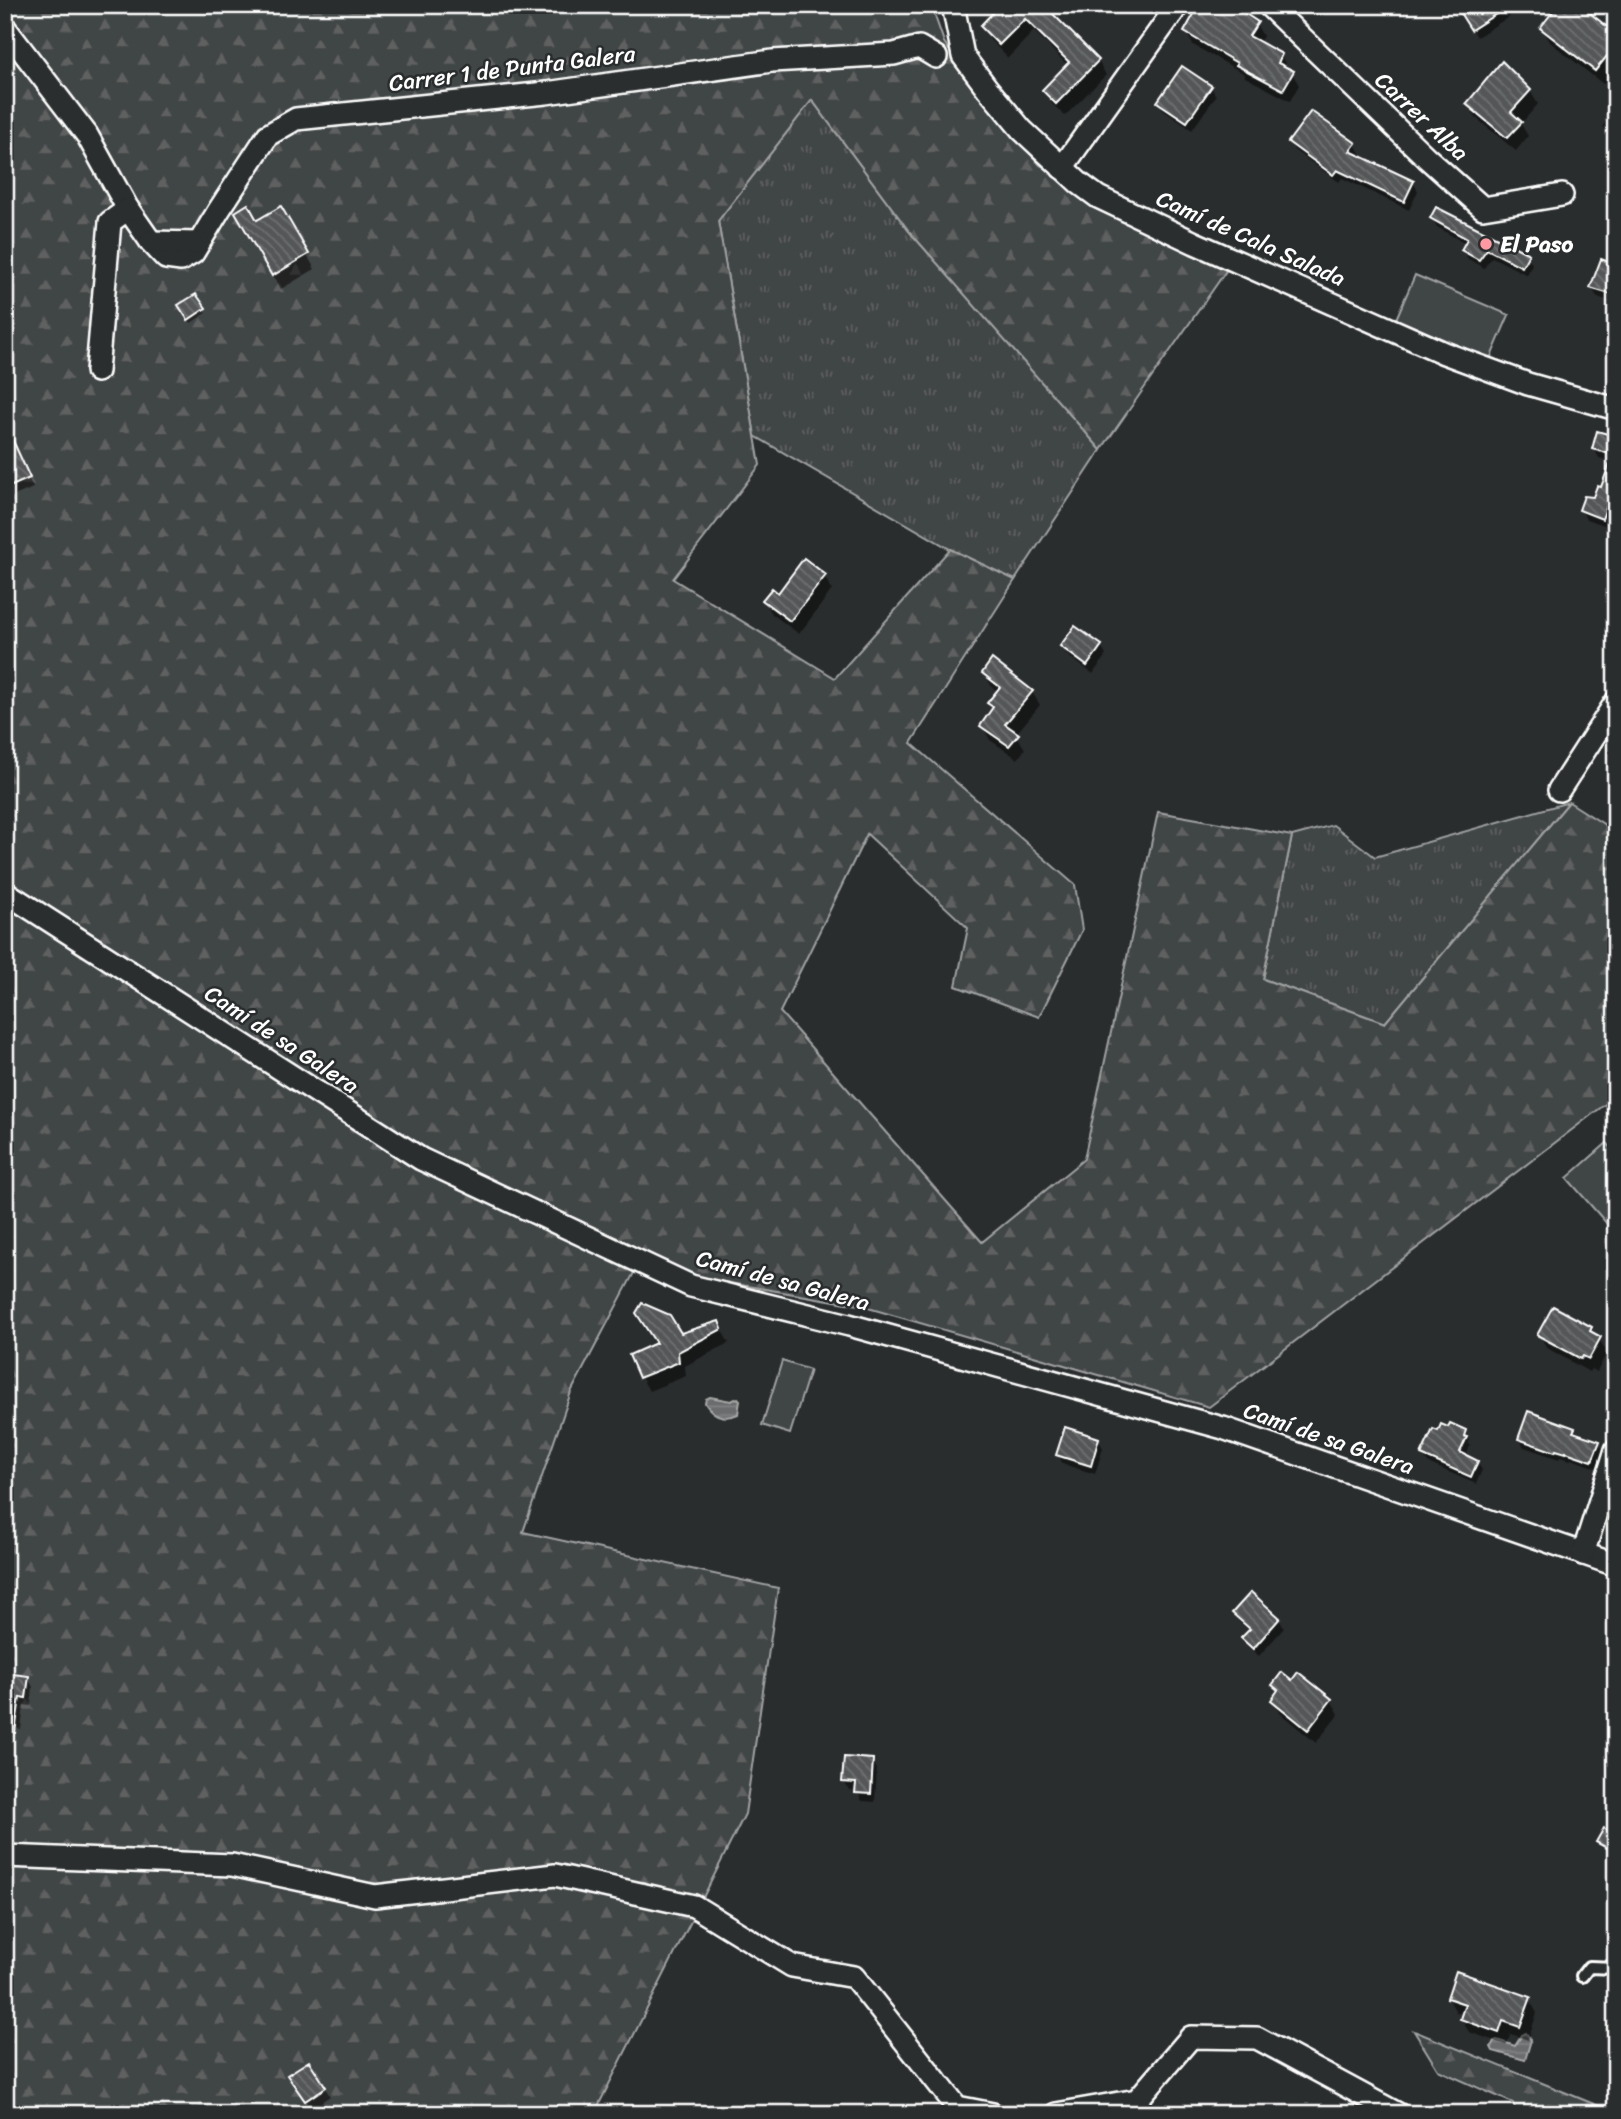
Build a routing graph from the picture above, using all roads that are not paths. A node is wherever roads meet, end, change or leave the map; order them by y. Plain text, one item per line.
1 (953, 5) edge
2 (1178, 5) edge
3 (1268, 5) edge
4 (5, 28) edge
5 (963, 56) junction
6 (1062, 168) junction
7 (1562, 195) dead end
8 (128, 209) junction
9 (97, 371) dead end
10 (1616, 409) edge
11 (1616, 702) edge
12 (1559, 790) dead end
13 (5, 892) edge
14 (1616, 1450) edge
15 (1583, 1554) junction
16 (1616, 1565) edge
17 (5, 1856) edge
18 (1616, 1968) edge
19 (1582, 1976) dead end
20 (993, 2114) edge
21 (1056, 2114) edge
22 (1398, 2114) edge

1 - 5 street, Camí de Cala Salada
2 - 6 street
3 - 7 street, Carrer Alba
4 - 8 street, Carrer 1 de Punta Galera
5 - 6 street, Camí de Cala Salada
5 - 8 street, Carrer 1 de Punta Galera
6 - 10 street, Camí de Cala Salada
8 - 9 street
11 - 12 street
13 - 15 street, Camí de sa Galera
14 - 15 street
15 - 16 street, Camí de sa Galera
17 - 20 street
18 - 19 lane
21 - 22 street

